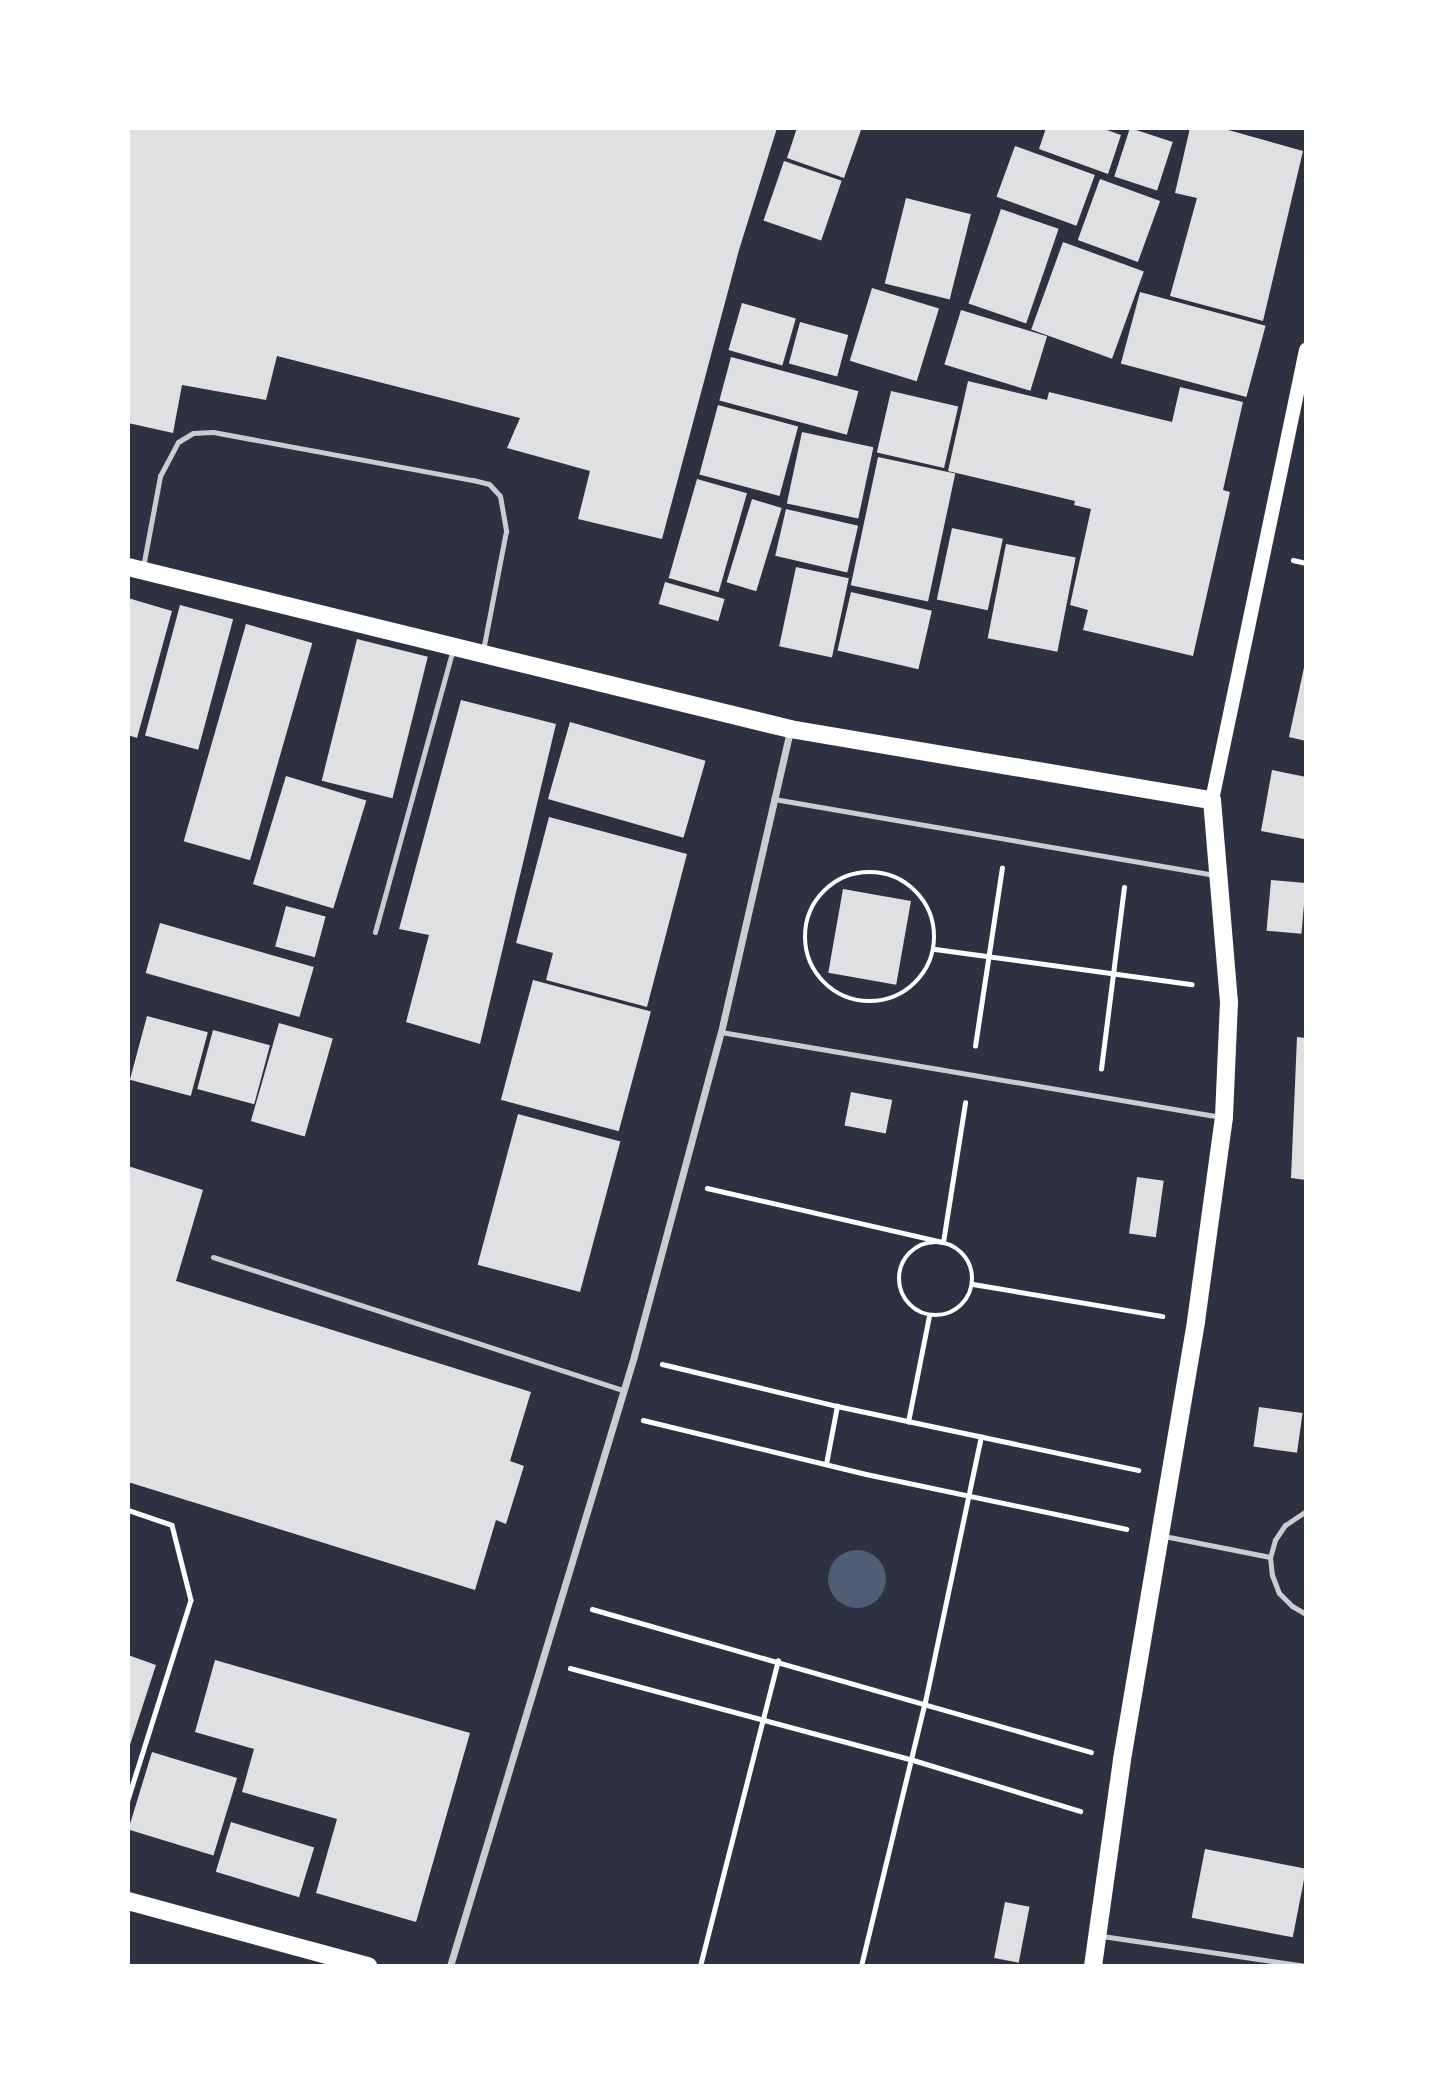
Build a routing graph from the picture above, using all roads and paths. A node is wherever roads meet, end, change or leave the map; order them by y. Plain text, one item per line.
1 (1306, 350) edge
2 (135, 569) edge
3 (454, 645) junction
4 (482, 652) junction
5 (790, 729) junction
6 (774, 799) junction
7 (1212, 800) junction
8 (1007, 839) junction
9 (1127, 859) junction
10 (1221, 876) junction
11 (374, 932) dead end
12 (935, 949) junction
13 (989, 956) junction
14 (1112, 974) junction
15 (1192, 984) dead end
16 (721, 1032) junction
17 (1101, 1070) dead end
18 (970, 1076) junction
19 (1224, 1118) junction
20 (704, 1188) dead end
21 (943, 1242) junction
22 (213, 1257) dead end
23 (973, 1284) junction
24 (929, 1316) junction
25 (1196, 1322) junction
26 (634, 1356) junction
27 (623, 1390) junction
28 (837, 1406) junction
29 (617, 1414) junction
30 (908, 1422) junction
31 (981, 1437) junction
32 (826, 1464) junction
33 (1170, 1477) junction
34 (968, 1497) junction
35 (128, 1510) edge
36 (1306, 1511) edge
37 (1161, 1536) junction
38 (1270, 1557) junction
39 (592, 1609) dead end
40 (1306, 1614) edge
41 (542, 1660) junction
42 (778, 1661) junction
43 (925, 1702) junction
44 (762, 1721) junction
45 (911, 1759) junction
46 (1122, 1760) junction
47 (128, 1800) edge
48 (1114, 1820) junction
49 (128, 1901) edge
50 (1098, 1935) junction
51 (368, 1966) edge
52 (450, 1966) edge
53 (700, 1966) edge
54 (861, 1966) edge
55 (1093, 1966) edge
56 (1306, 1966) edge

1 - 7 main road
2 - 3 main road
2 - 4 lane
3 - 4 main road
3 - 11 lane
4 - 5 main road
5 - 6 street
5 - 7 main road
6 - 8 lane
6 - 16 street
7 - 10 main road
8 - 9 lane
8 - 13 path
9 - 10 lane
9 - 14 path
10 - 19 main road
12 - 12 path
12 - 13 path
13 - 14 path
13 - 18 path
14 - 15 path
14 - 17 path
16 - 18 lane
16 - 26 street
18 - 19 lane
18 - 21 path
19 - 25 main road
20 - 21 path
21 - 23 path
21 - 24 path
22 - 27 lane
23 - 24 path
23 - 25 path
24 - 30 path
25 - 33 main road
26 - 27 street
26 - 28 path
27 - 29 street
28 - 30 path
28 - 32 path
29 - 32 path
29 - 41 street
30 - 31 path
31 - 33 path
31 - 34 path
32 - 34 path
33 - 37 main road
34 - 37 path
34 - 43 path
35 - 47 path
36 - 38 lane
37 - 38 lane
37 - 46 main road
38 - 40 lane
39 - 42 path
41 - 44 path
41 - 52 street
42 - 43 path
42 - 44 path
43 - 45 path
43 - 46 path
44 - 45 path
44 - 53 path
45 - 48 path
45 - 54 path
46 - 48 main road
48 - 50 main road
49 - 51 main road
50 - 55 main road
50 - 56 lane

